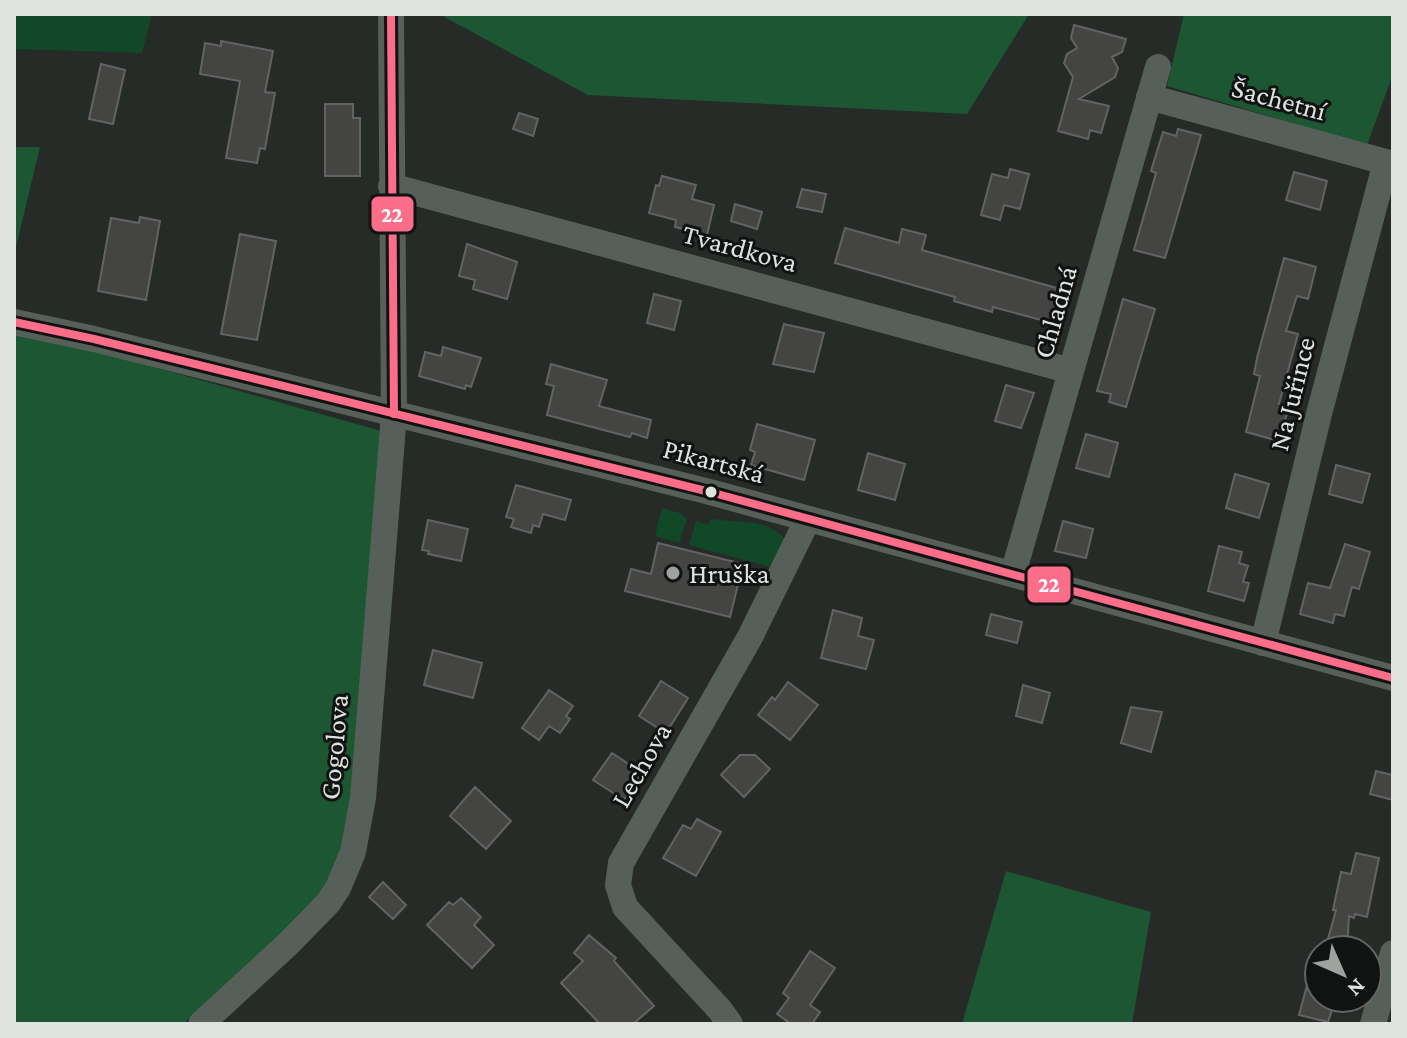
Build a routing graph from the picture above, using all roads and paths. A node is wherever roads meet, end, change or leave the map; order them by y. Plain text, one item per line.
1 (391, 14) edge
2 (1158, 67) dead end
3 (1149, 97) junction
4 (1389, 163) edge
5 (391, 186) junction
6 (14, 322) edge
7 (1071, 371) junction
8 (394, 414) junction
9 (808, 519) junction
10 (1013, 574) junction
11 (1263, 643) junction
12 (1393, 678) edge
13 (1393, 953) edge
14 (201, 1024) edge
15 (730, 1024) edge
16 (1373, 1024) edge

1 - 5 street, Gogolova
2 - 3 street, Chladná
3 - 4 street, Šachetní
3 - 7 street, Chladná
4 - 11 street, Na Juřince
5 - 7 street, Tvardkova
5 - 8 street, Gogolova
6 - 8 street, Pikartská
7 - 10 street, Chladná
8 - 9 street, Pikartská
8 - 14 street, Gogolova
9 - 10 street, Pikartská
9 - 15 street, Lechova
10 - 11 street, Pikartská
11 - 12 street, Pikartská
13 - 16 street

